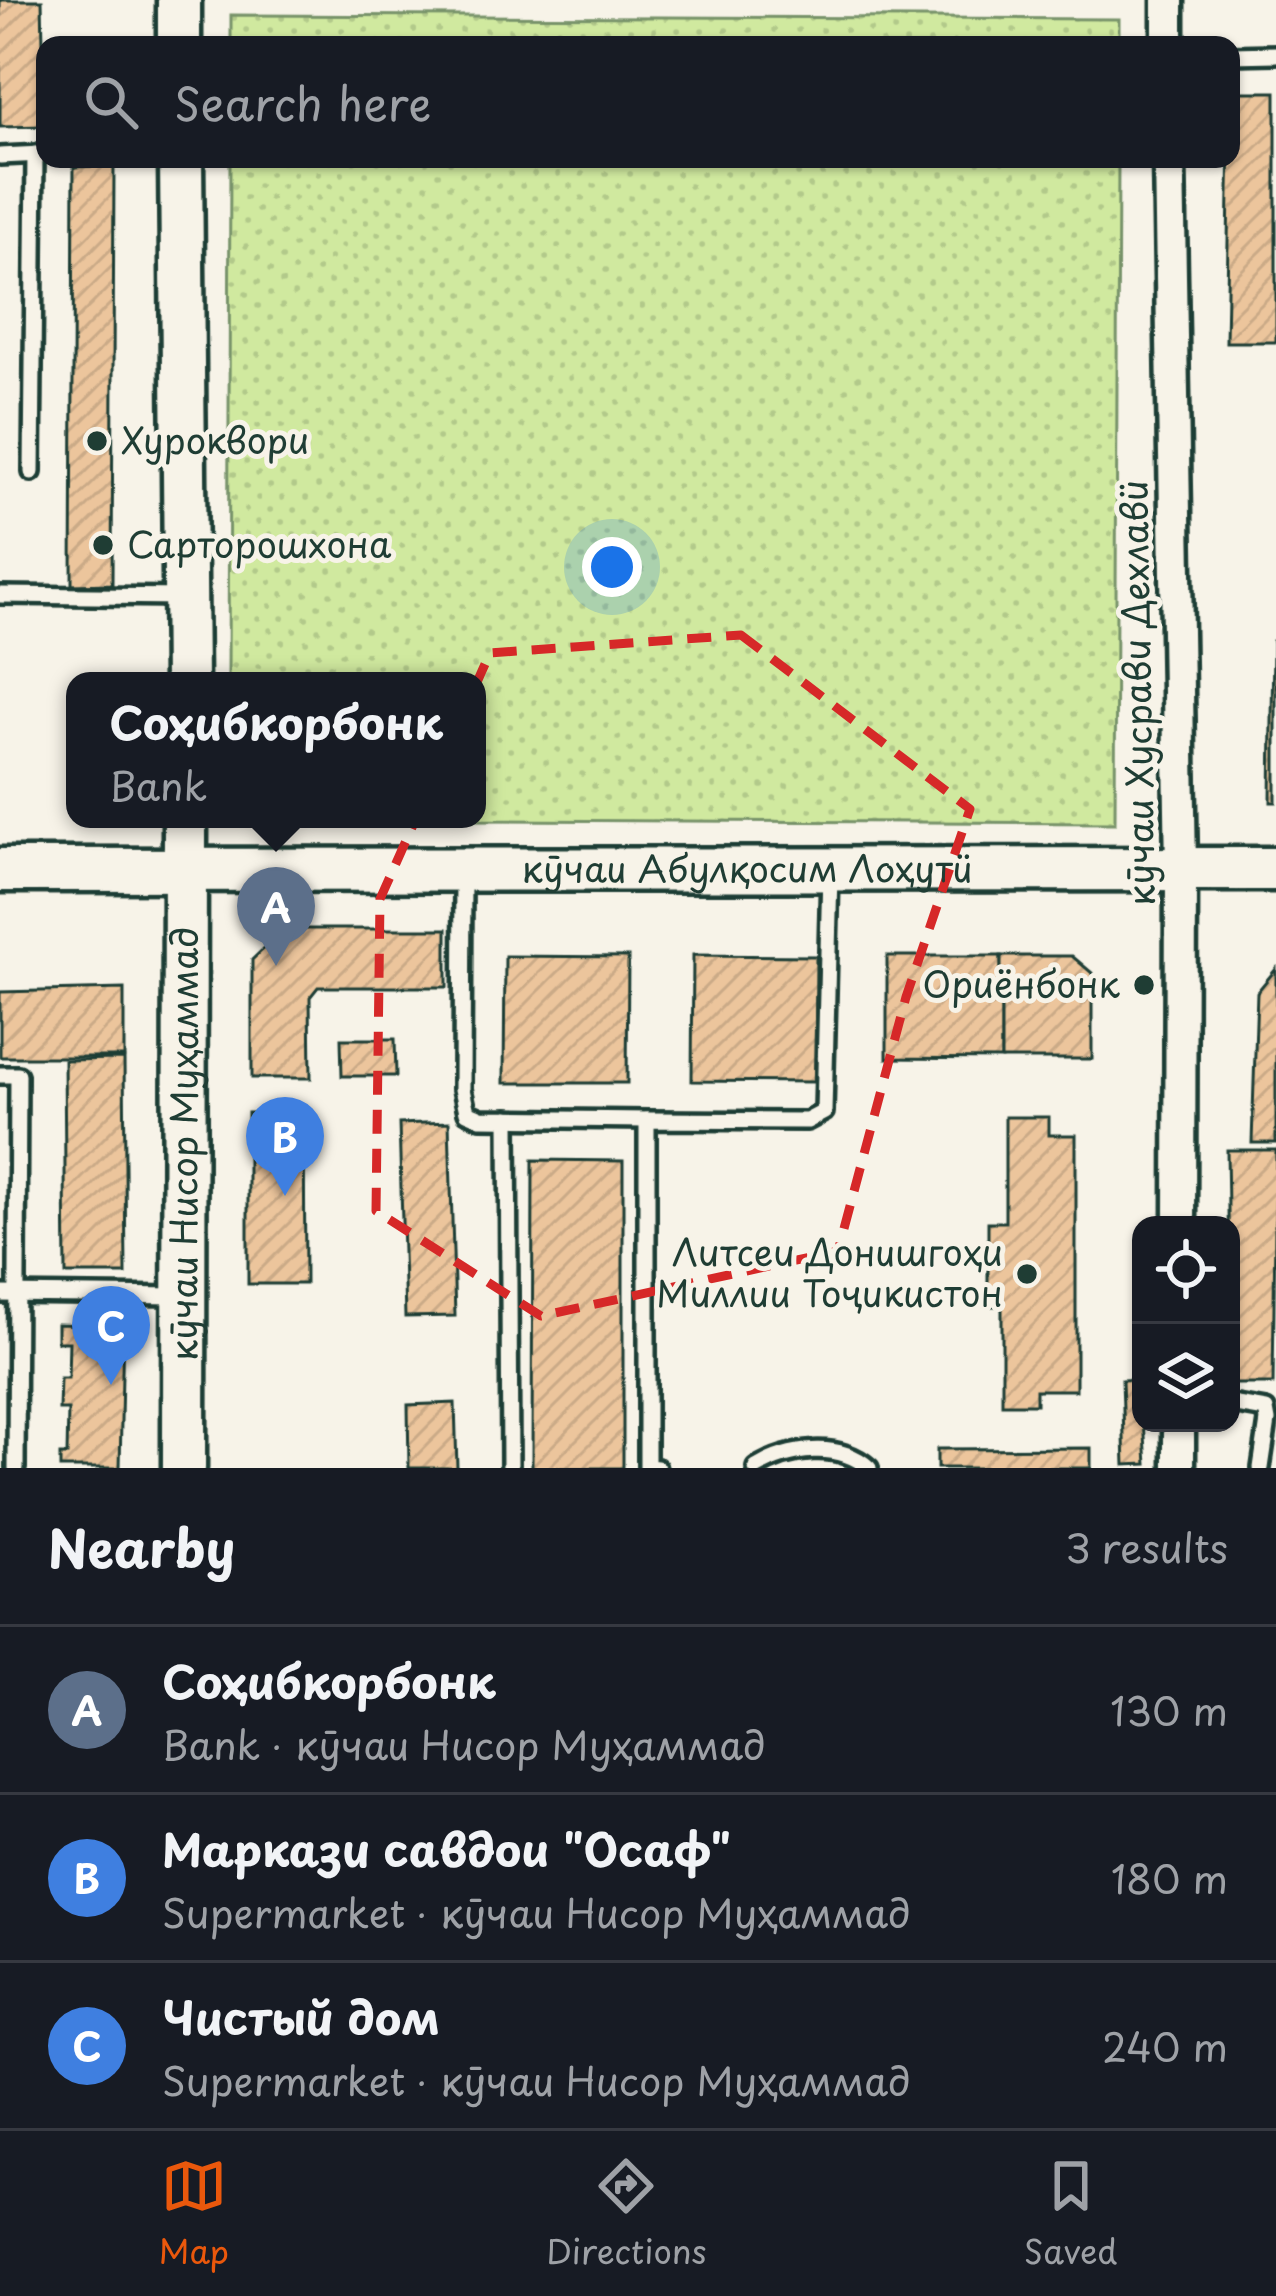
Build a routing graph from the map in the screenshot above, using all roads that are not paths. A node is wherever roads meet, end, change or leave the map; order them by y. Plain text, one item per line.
1 (179, 0) edge
2 (1168, 0) edge
3 (179, 36) edge
4 (1168, 36) edge
5 (1276, 54) edge
6 (1240, 55) edge
7 (36, 154) edge
8 (0, 156) edge
9 (40, 168) edge
10 (181, 168) edge
11 (1169, 168) edge
12 (32, 472) dead end
13 (0, 595) edge
14 (187, 597) junction
15 (186, 672) edge
16 (185, 828) edge
17 (185, 868) junction
18 (463, 868) junction
19 (830, 869) junction
20 (1181, 869) junction
21 (1276, 869) edge
22 (0, 870) edge
23 (0, 1075) edge
24 (508, 1118) junction
25 (647, 1120) junction
26 (1180, 1216) edge
27 (8, 1296) edge
28 (184, 1296) junction
29 (1240, 1406) edge
30 (1179, 1432) edge
31 (647, 1467) edge
32 (16, 1468) edge
33 (184, 1468) edge
34 (510, 1468) edge
35 (657, 1468) edge
36 (756, 1468) edge
37 (869, 1468) edge
38 (1179, 1468) edge
39 (1261, 1468) edge

1 - 3 street
2 - 4 street
5 - 6 lane
7 - 8 lane
9 - 12 lane
10 - 14 street
11 - 20 street, кӯчаи Хусрави Дехлавӣ
13 - 14 lane
14 - 15 street
16 - 17 street, кӯчаи Нисор Муҳаммад
17 - 18 street, кӯчаи Абулқосим Лоҳутӣ
17 - 22 street, кӯчаи Абулқосим Лоҳутӣ
17 - 28 street, кӯчаи Нисор Муҳаммад
18 - 19 street, кӯчаи Абулқосим Лоҳутӣ
18 - 24 lane
19 - 20 street, кӯчаи Абулқосим Лоҳутӣ
19 - 25 lane
20 - 21 street, кӯчаи Абулқосим Лоҳутӣ
20 - 26 street, кӯчаи Хусрави Дехлавӣ
23 - 27 lane
24 - 25 lane
24 - 34 lane
25 - 31 lane
27 - 28 lane
27 - 32 lane
28 - 33 street, кӯчаи Нисор Муҳаммад
29 - 39 lane
30 - 38 street
31 - 35 lane
36 - 37 lane

